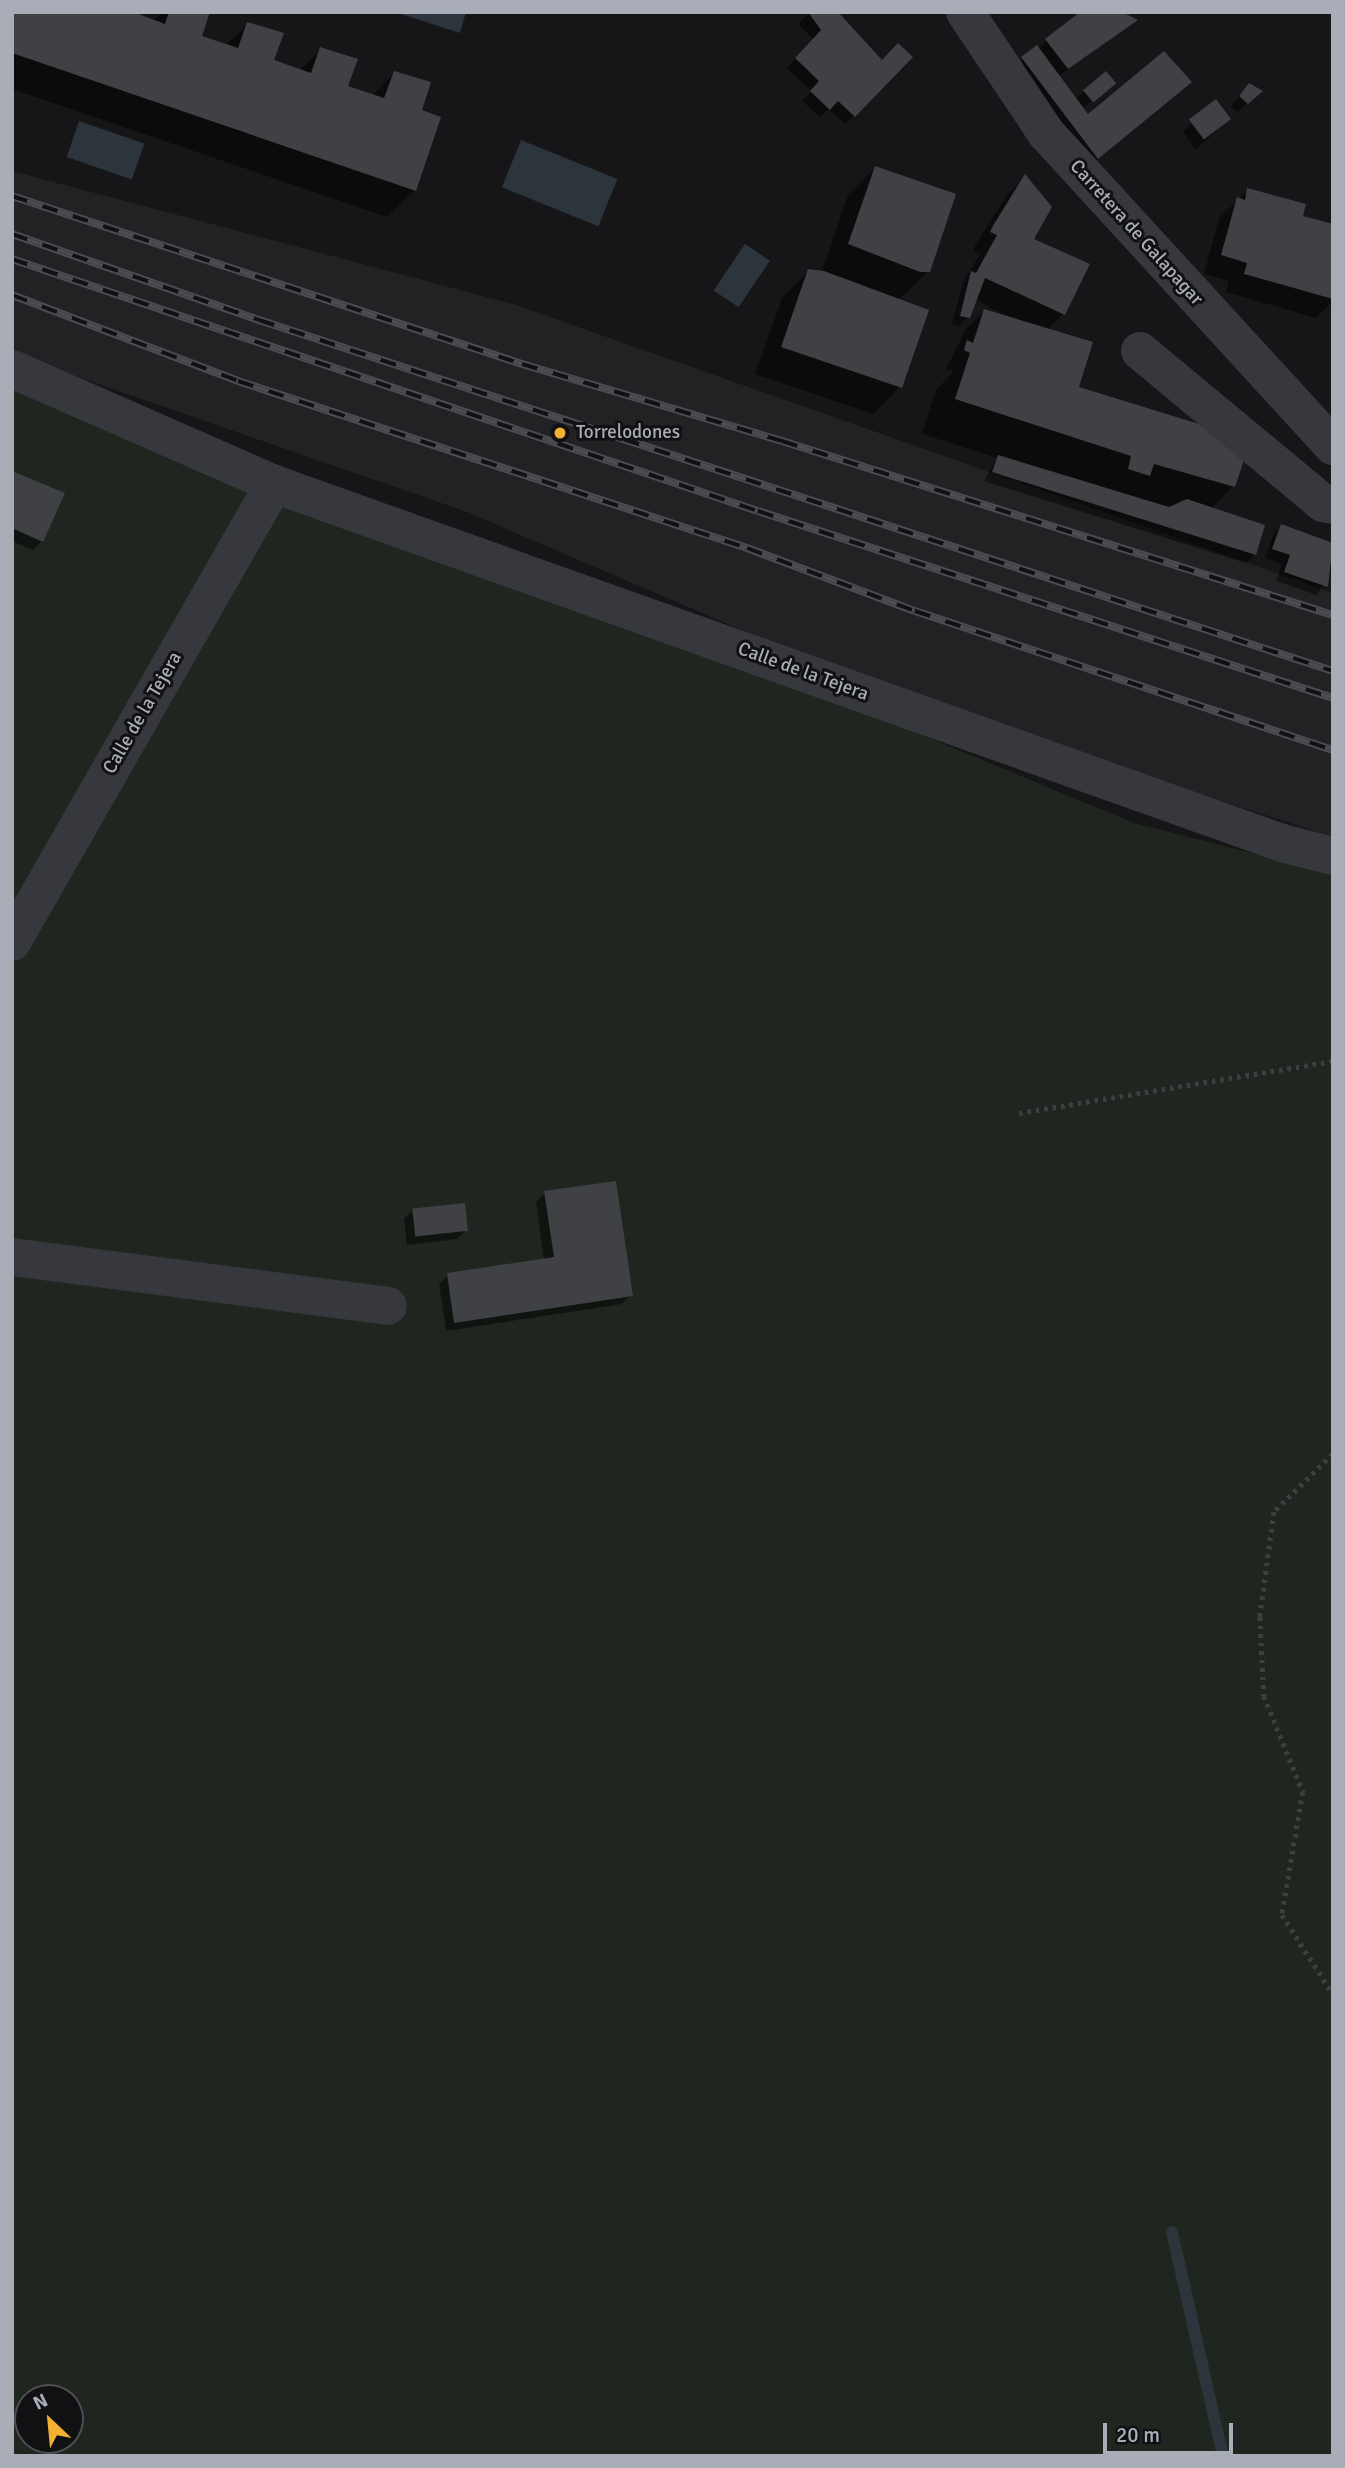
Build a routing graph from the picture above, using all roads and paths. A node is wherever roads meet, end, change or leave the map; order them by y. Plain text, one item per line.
1 (965, 12) edge
2 (1140, 351) dead end
3 (12, 369) edge
4 (1329, 443) edge
5 (274, 484) junction
6 (1333, 505) edge
7 (1333, 856) edge
8 (12, 942) edge
9 (1333, 1061) edge
10 (1019, 1113) dead end
11 (12, 1257) edge
12 (388, 1306) dead end
13 (1333, 1454) edge
14 (1333, 1994) edge

1 - 4 street, Carretera de Galapagar
2 - 6 street
3 - 5 street, Calle de la Tejera
5 - 7 street, Calle de la Tejera
5 - 8 street, Calle de la Tejera
9 - 10 path
11 - 12 street
13 - 14 path

